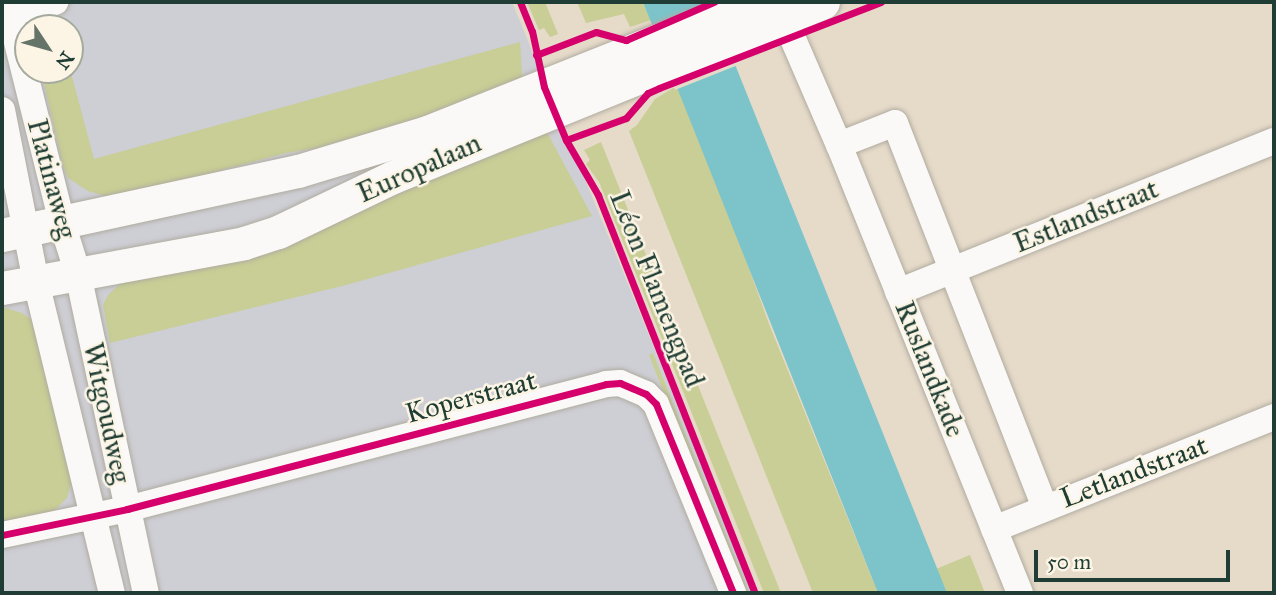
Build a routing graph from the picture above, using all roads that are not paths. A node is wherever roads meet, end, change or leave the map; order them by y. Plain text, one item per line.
1 (55, 2) edge
2 (823, 2) edge
3 (6, 10) edge
4 (780, 11) edge
5 (746, 14) edge
6 (645, 60) junction
7 (2, 110) edge
8 (1274, 141) edge
9 (839, 145) junction
10 (62, 223) junction
11 (13, 233) edge
12 (950, 270) junction
13 (78, 274) junction
14 (36, 282) junction
15 (2, 288) edge
16 (898, 292) junction
17 (1274, 417) edge
18 (1045, 507) junction
19 (127, 509) junction
20 (94, 514) junction
21 (994, 529) junction
22 (2, 535) edge
23 (112, 593) edge
24 (146, 593) edge
25 (733, 593) edge
26 (1020, 593) edge

1 - 3 street
2 - 4 street, Europalaan
3 - 10 street, Platinaweg
4 - 5 street, Europalaan
4 - 9 street, Ruslandkade
5 - 6 street, Europalaan
6 - 10 street, Europalaan
6 - 13 street, Europalaan
7 - 11 street, Platinaweg
8 - 12 street, Estlandstraat
9 - 12 street, Ruslandkade
9 - 16 street, Ruslandkade
10 - 11 street, Europalaan
10 - 13 street, Platinaweg
11 - 14 street, Platinaweg
12 - 16 street, Estlandstraat
12 - 18 street, Ruslandkade
13 - 14 street, Europalaan
13 - 19 street, Witgoudweg
14 - 15 street, Europalaan
14 - 20 street, Witgoudweg
16 - 21 street, Ruslandkade
17 - 18 street, Letlandstraat
18 - 21 street, Letlandstraat
19 - 20 street, Koperstraat
19 - 24 street, Witgoudweg
19 - 25 street, Koperstraat
20 - 22 street, Koperstraat
20 - 23 street, Witgoudweg
21 - 26 street, Ruslandkade

